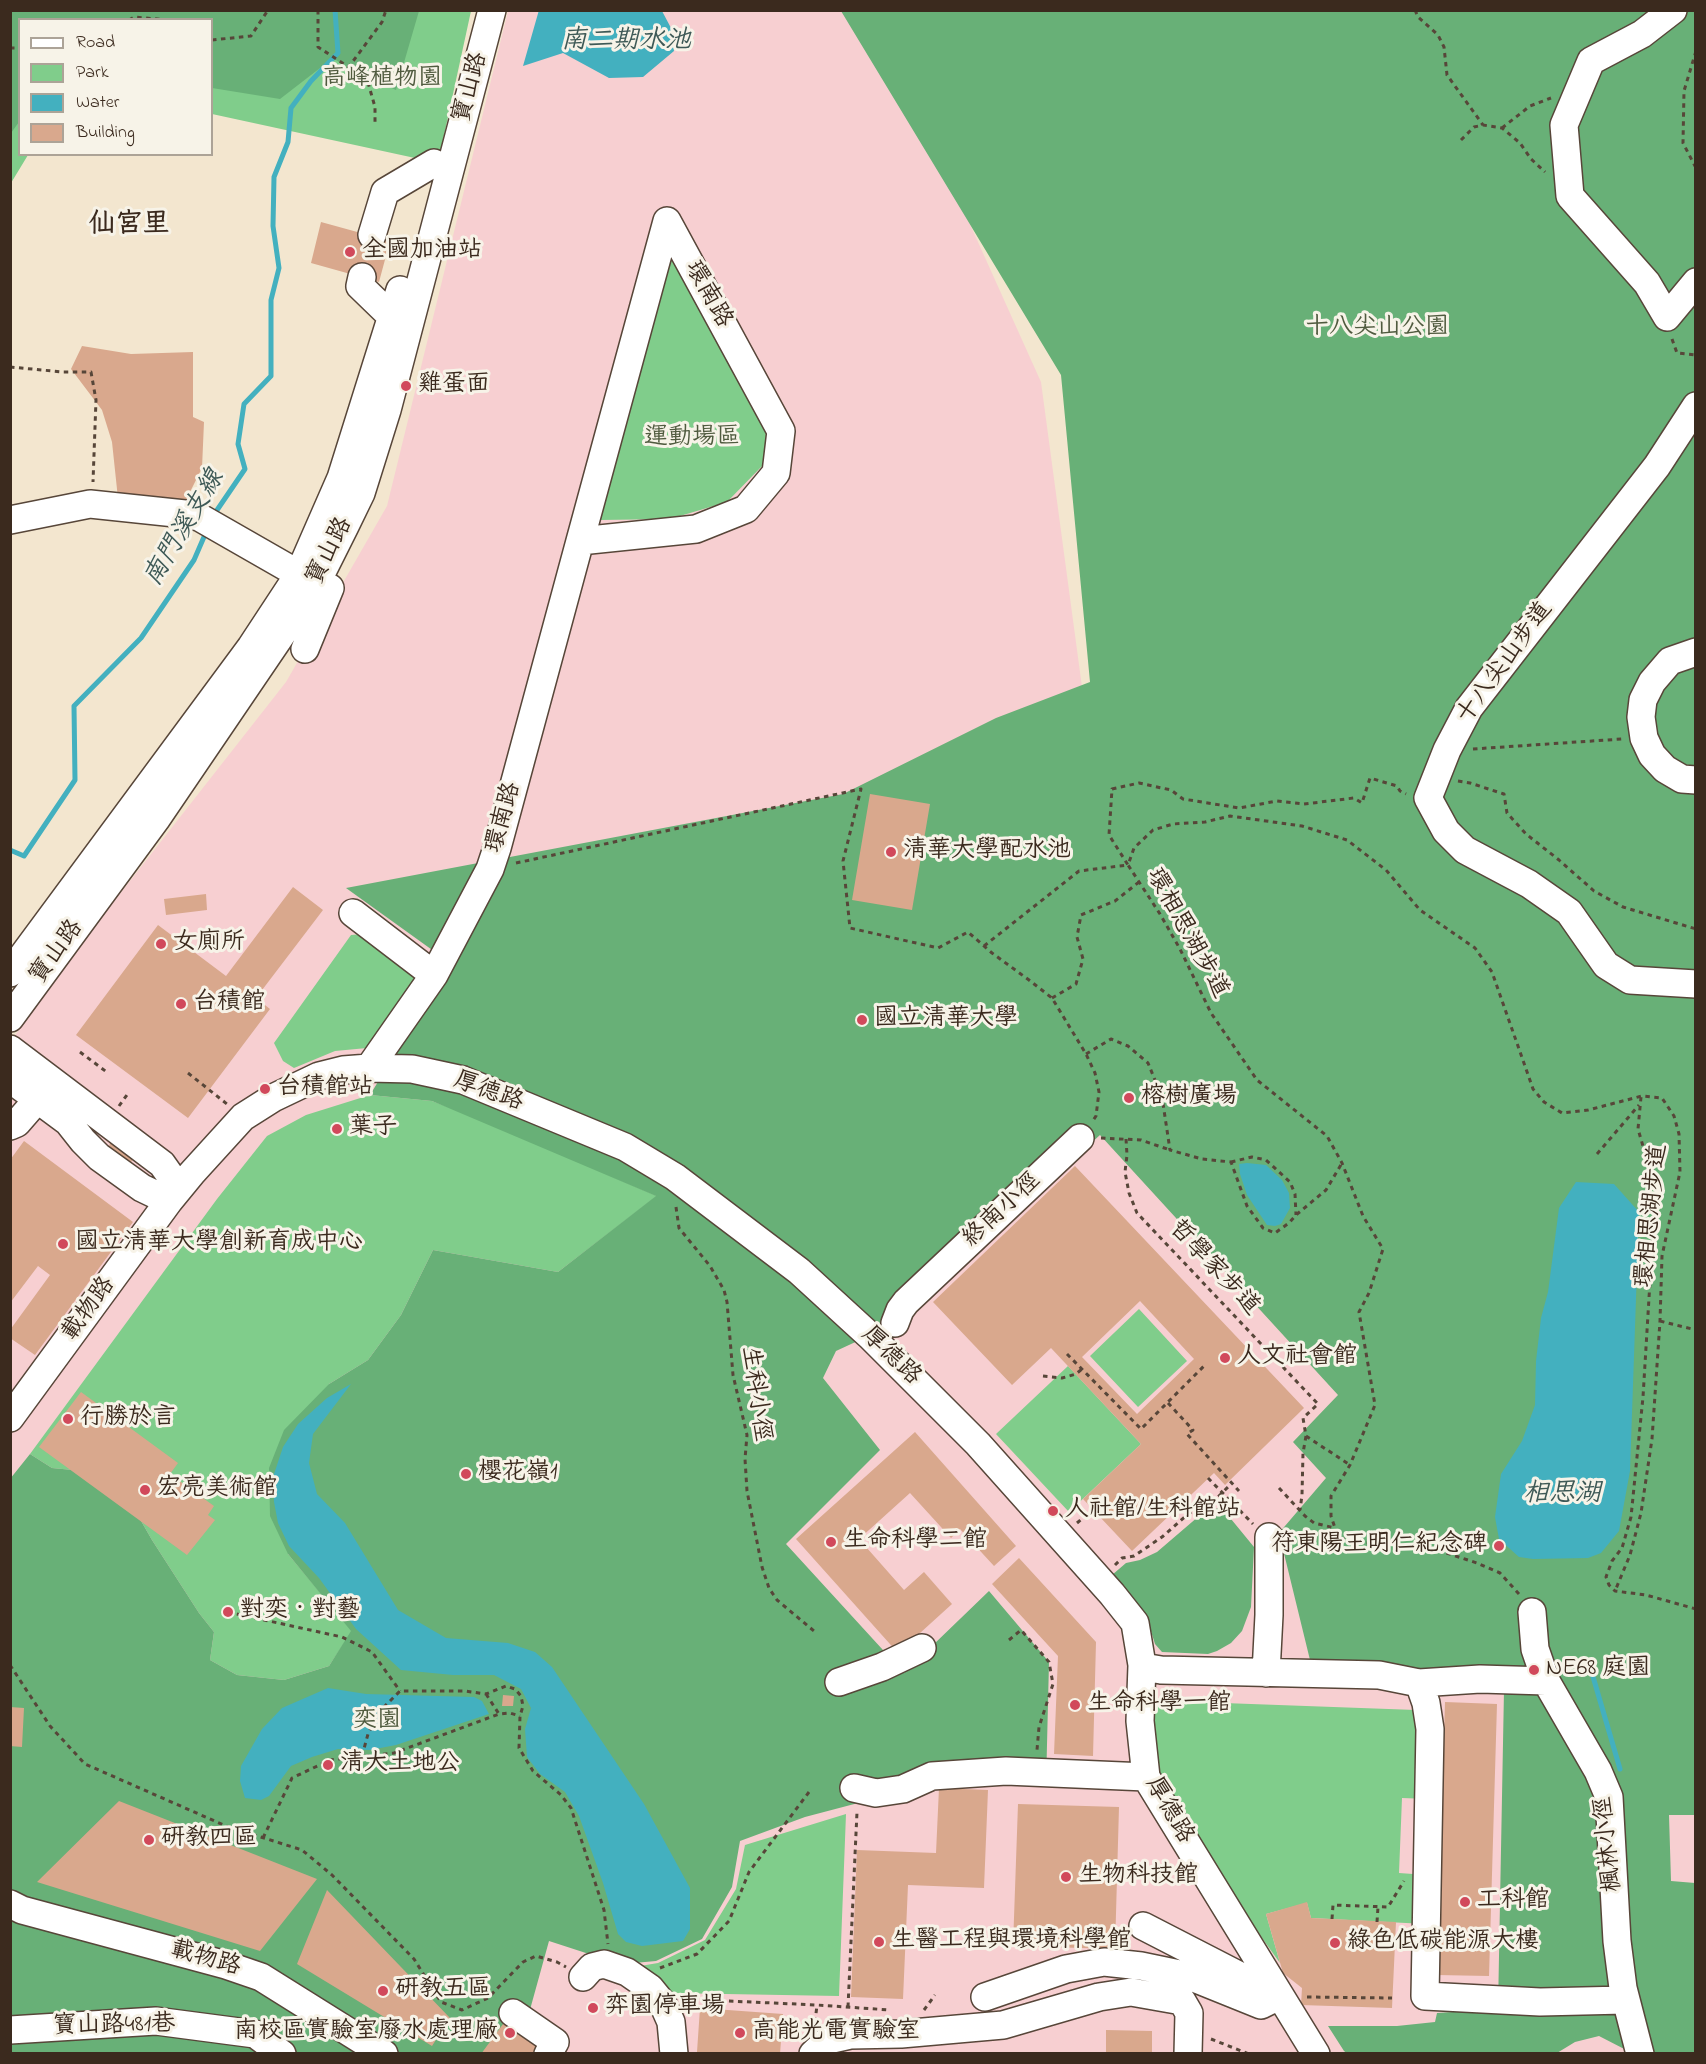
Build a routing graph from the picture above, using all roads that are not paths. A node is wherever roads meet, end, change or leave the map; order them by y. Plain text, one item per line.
1 (474, 10) edge
2 (492, 10) edge
3 (1673, 10) edge
4 (434, 163) junction
5 (372, 235) dead end
6 (362, 277) dead end
7 (1695, 282) edge
8 (393, 318) junction
9 (1695, 406) edge
10 (10, 520) edge
11 (580, 542) junction
12 (308, 579) junction
13 (304, 649) dead end
14 (1695, 651) edge
15 (1695, 780) edge
16 (353, 913) dead end
17 (10, 973) edge
18 (434, 975) junction
19 (1695, 984) edge
20 (10, 1017) edge
21 (10, 1049) edge
22 (369, 1068) junction
23 (10, 1079) edge
24 (37, 1100) junction
25 (10, 1126) edge
26 (1080, 1138) road end
27 (174, 1194) junction
28 (895, 1323) dead end
29 (10, 1418) edge
30 (1269, 1537) road end
31 (1532, 1612) road end
32 (922, 1648) dead end
33 (1142, 1665) junction
34 (1266, 1673) junction
35 (1546, 1681) junction
36 (839, 1682) dead end
37 (1419, 1683) junction
38 (1146, 1777) junction
39 (856, 1788) road end
40 (10, 1904) edge
41 (1143, 1926) dead end
42 (583, 1977) road end
43 (985, 1996) dead end
44 (1290, 1996) junction
45 (1625, 2000) junction
46 (513, 2013) dead end
47 (10, 2030) edge
48 (1188, 2042) edge
49 (282, 2054) edge
50 (384, 2054) edge
51 (548, 2054) edge
52 (674, 2054) edge
53 (813, 2054) edge
54 (1316, 2054) edge
55 (1640, 2054) edge

1 - 4 street, 寶山路
2 - 12 street, 寶山路
3 - 7 street
4 - 5 street
4 - 8 street, 寶山路
6 - 8 street
8 - 12 street, 寶山路
9 - 19 street, 十八尖山步道
10 - 12 street
11 - 11 street, 環南路
11 - 18 street, 環南路
12 - 13 street
12 - 17 street, 寶山路
12 - 20 street, 寶山路
14 - 15 street
16 - 18 street
18 - 22 street, 環南路
21 - 27 street
22 - 27 street, 厚德路
22 - 33 street, 厚德路
23 - 24 street
24 - 25 street
24 - 27 street
26 - 28 street, 終南小徑
27 - 29 street, 載物路
30 - 34 street
31 - 35 street, 楓林小徑
32 - 36 street
33 - 34 street
33 - 38 street, 厚德路
34 - 37 street
35 - 37 street
35 - 45 street, 楓林小徑
37 - 45 street
38 - 39 street
38 - 44 street, 厚德路
40 - 50 street, 載物路
41 - 44 street
42 - 52 street
43 - 44 street
44 - 54 street, 厚德路
45 - 55 street, 楓林小徑
46 - 51 street
47 - 49 street, 寶山路481巷
48 - 53 street

